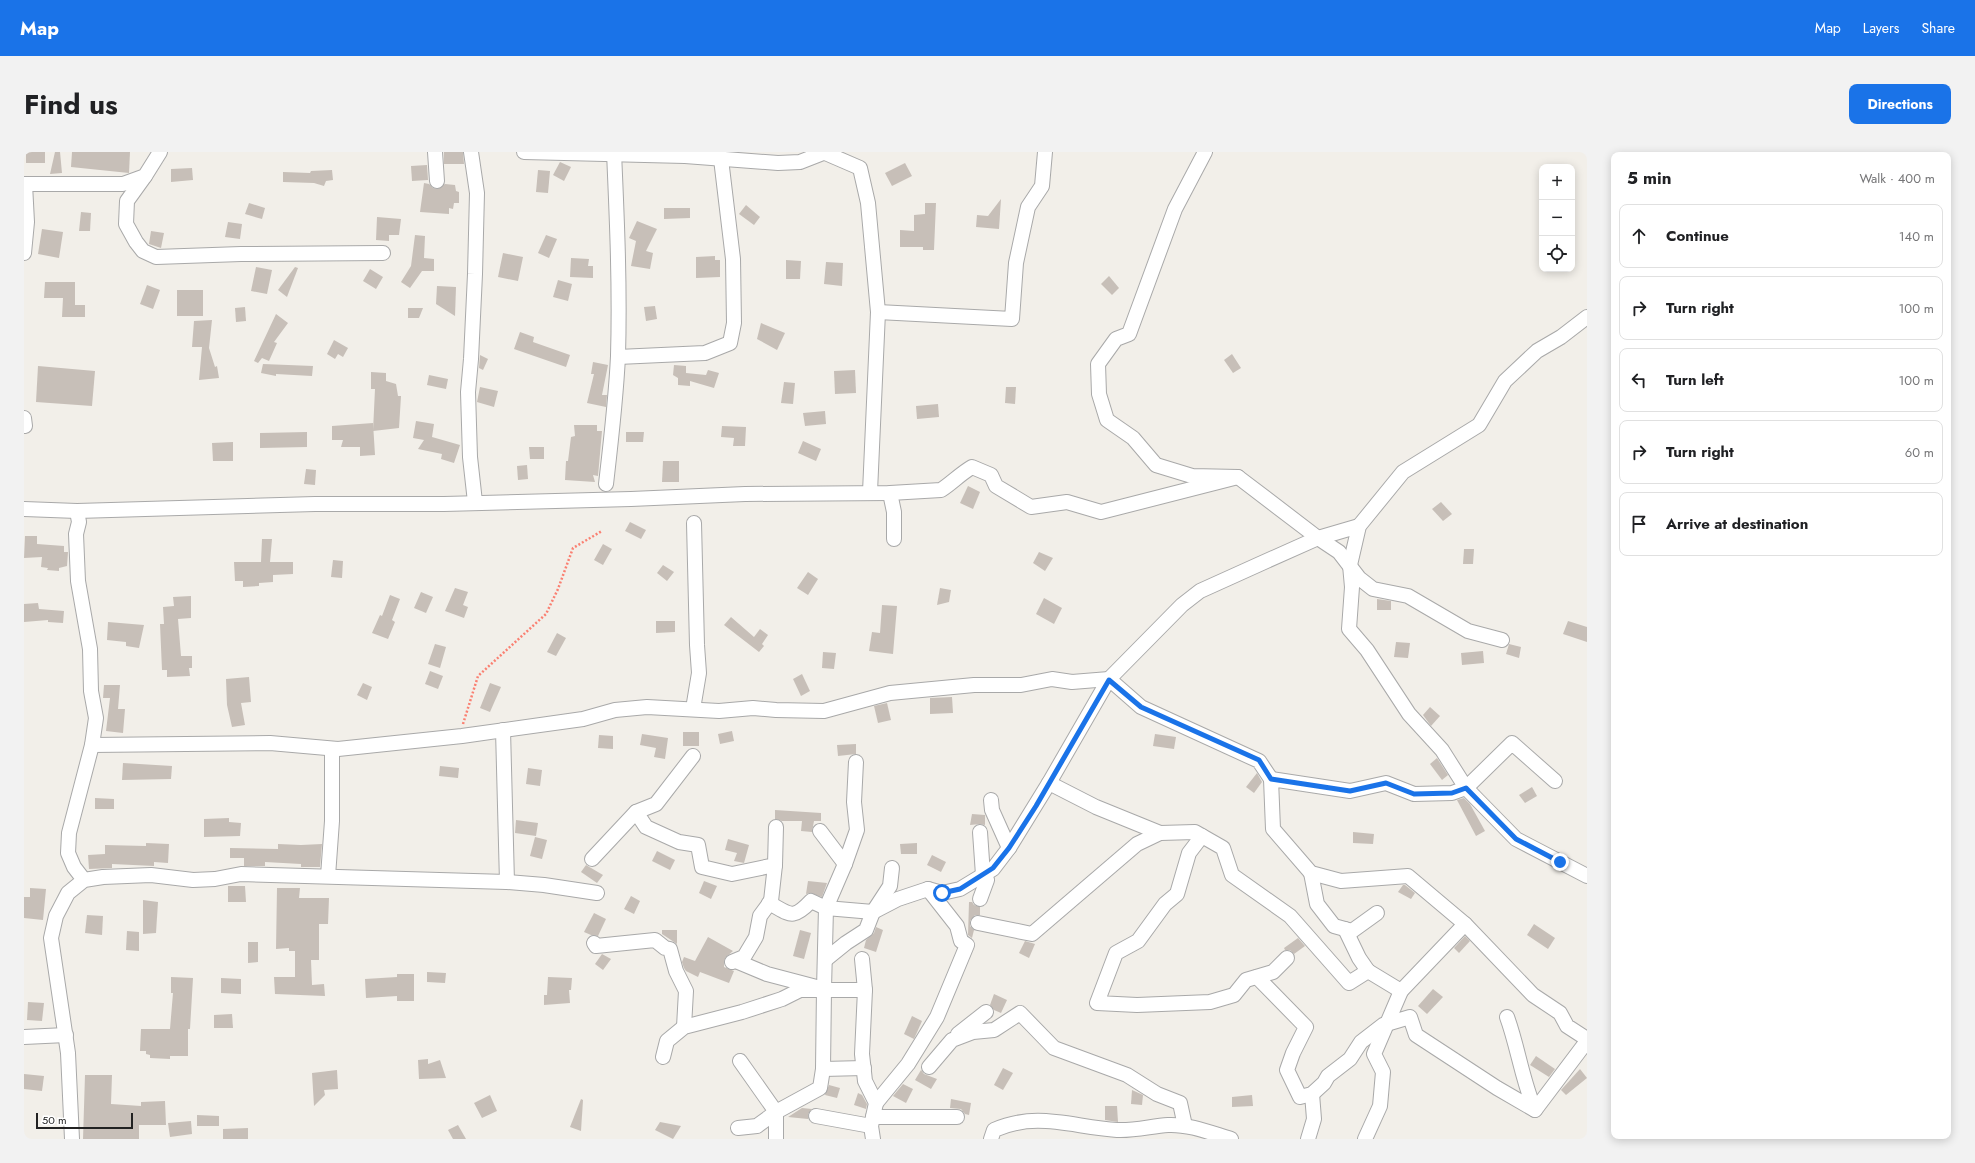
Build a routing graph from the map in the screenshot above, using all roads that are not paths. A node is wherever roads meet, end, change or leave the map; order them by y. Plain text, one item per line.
1 (160, 152) edge
2 (435, 152) edge
3 (471, 152) edge
4 (524, 152) edge
5 (823, 152) edge
6 (1045, 152) edge
7 (1205, 152) edge
8 (614, 153) edge
9 (720, 159) junction
10 (145, 176) junction
11 (437, 181) dead end
12 (25, 184) edge
13 (24, 253) edge
14 (383, 253) dead end
15 (878, 312) junction
16 (1587, 317) edge
17 (618, 357) junction
18 (24, 418) edge
19 (24, 426) edge
20 (1238, 477) junction
21 (606, 484) dead end
22 (870, 492) junction
23 (890, 493) junction
24 (475, 502) junction
25 (24, 509) edge
26 (77, 511) junction
27 (694, 523) dead end
28 (1359, 526) junction
29 (1318, 538) junction
30 (894, 539) dead end
31 (1350, 565) junction
32 (1502, 640) dead end
33 (1109, 680) junction
34 (693, 709) junction
35 (503, 730) junction
36 (92, 745) junction
37 (332, 749) junction
38 (693, 756) dead end
39 (856, 762) dead end
40 (1271, 779) junction
41 (1555, 782) dead end
42 (1049, 783) junction
43 (1466, 788) junction
44 (991, 800) dead end
45 (636, 812) junction
46 (776, 827) dead end
47 (820, 831) dead end
48 (980, 832) dead end
49 (1160, 833) junction
50 (1202, 836) junction
51 (1009, 848) junction
52 (592, 860) dead end
53 (845, 864) junction
54 (775, 865) junction
55 (892, 868) dead end
56 (1310, 873) junction
57 (983, 875) junction
58 (328, 876) junction
59 (1587, 876) edge
60 (84, 880) junction
61 (507, 882) junction
62 (928, 889) junction
63 (597, 893) dead end
64 (980, 899) dead end
65 (769, 903) junction
66 (826, 908) junction
67 (873, 912) junction
68 (1378, 913) dead end
69 (978, 923) dead end
70 (1465, 924) junction
71 (1345, 929) junction
72 (594, 943) dead end
73 (1287, 958) dead end
74 (862, 959) dead end
75 (825, 960) junction
76 (1368, 971) junction
77 (1257, 977) junction
78 (824, 989) junction
79 (865, 990) junction
80 (1401, 991) junction
81 (986, 1012) dead end
82 (1507, 1017) dead end
83 (1387, 1024) junction
84 (684, 1027) junction
85 (66, 1035) junction
86 (24, 1037) edge
87 (952, 1040) junction
88 (1587, 1040) edge
89 (664, 1057) dead end
90 (740, 1060) dead end
91 (929, 1067) dead end
92 (864, 1068) junction
93 (823, 1069) junction
94 (1312, 1094) junction
95 (876, 1103) junction
96 (1535, 1110) junction
97 (776, 1112) junction
98 (816, 1116) dead end
99 (957, 1117) dead end
100 (1185, 1126) junction
101 (872, 1127) edge
102 (738, 1128) dead end
103 (72, 1139) edge
104 (776, 1139) edge
105 (991, 1139) edge
106 (1231, 1139) edge
107 (1308, 1139) edge
108 (1365, 1139) edge

1 - 10 street
2 - 11 street
3 - 24 street
4 - 8 street
5 - 9 street
5 - 15 street
6 - 15 street
7 - 20 street
8 - 9 street
8 - 17 street
9 - 17 street
10 - 12 street
10 - 14 street
12 - 13 street
15 - 22 street
16 - 28 street
17 - 21 street
18 - 19 street
20 - 23 street
20 - 29 street
22 - 23 street
22 - 24 street
23 - 30 street
24 - 26 street
25 - 26 street
26 - 36 street
27 - 34 street
28 - 29 street
28 - 31 street
29 - 31 street
29 - 33 street
31 - 32 street
31 - 43 street
33 - 34 street
33 - 40 street
33 - 42 street
34 - 35 street
35 - 37 street
35 - 61 street
36 - 37 street
36 - 60 street
37 - 58 street
38 - 45 street
39 - 53 street
40 - 43 street
40 - 56 street
41 - 43 street
42 - 49 street
42 - 51 street
43 - 59 street
44 - 51 street
45 - 52 street
45 - 54 street
46 - 54 street
47 - 53 street
48 - 57 street
49 - 50 street
49 - 69 street
50 - 76 street
50 - 77 street
51 - 57 street
53 - 66 street
54 - 65 street
55 - 67 street
56 - 70 street
56 - 71 street
57 - 62 street
57 - 64 street
58 - 60 street
58 - 61 street
60 - 85 street
61 - 63 street
62 - 67 street
62 - 95 street
65 - 66 street
65 - 78 street
66 - 67 street
66 - 75 street
67 - 75 street
68 - 71 street
70 - 80 street
70 - 88 street
71 - 76 street
72 - 84 street
73 - 77 street
74 - 79 street
75 - 78 street
76 - 80 street
77 - 94 street
78 - 79 street
78 - 84 street
78 - 93 street
79 - 92 street
80 - 83 street
81 - 87 street
82 - 96 street
83 - 94 street
83 - 96 street
83 - 108 street
84 - 89 street
85 - 86 street
85 - 103 street
87 - 91 street
87 - 100 street
88 - 96 street
90 - 97 street
92 - 93 street
92 - 95 street
93 - 97 street
94 - 107 street
95 - 101 street
97 - 102 street
97 - 104 street
98 - 101 street
99 - 101 street
100 - 105 street
100 - 106 street

